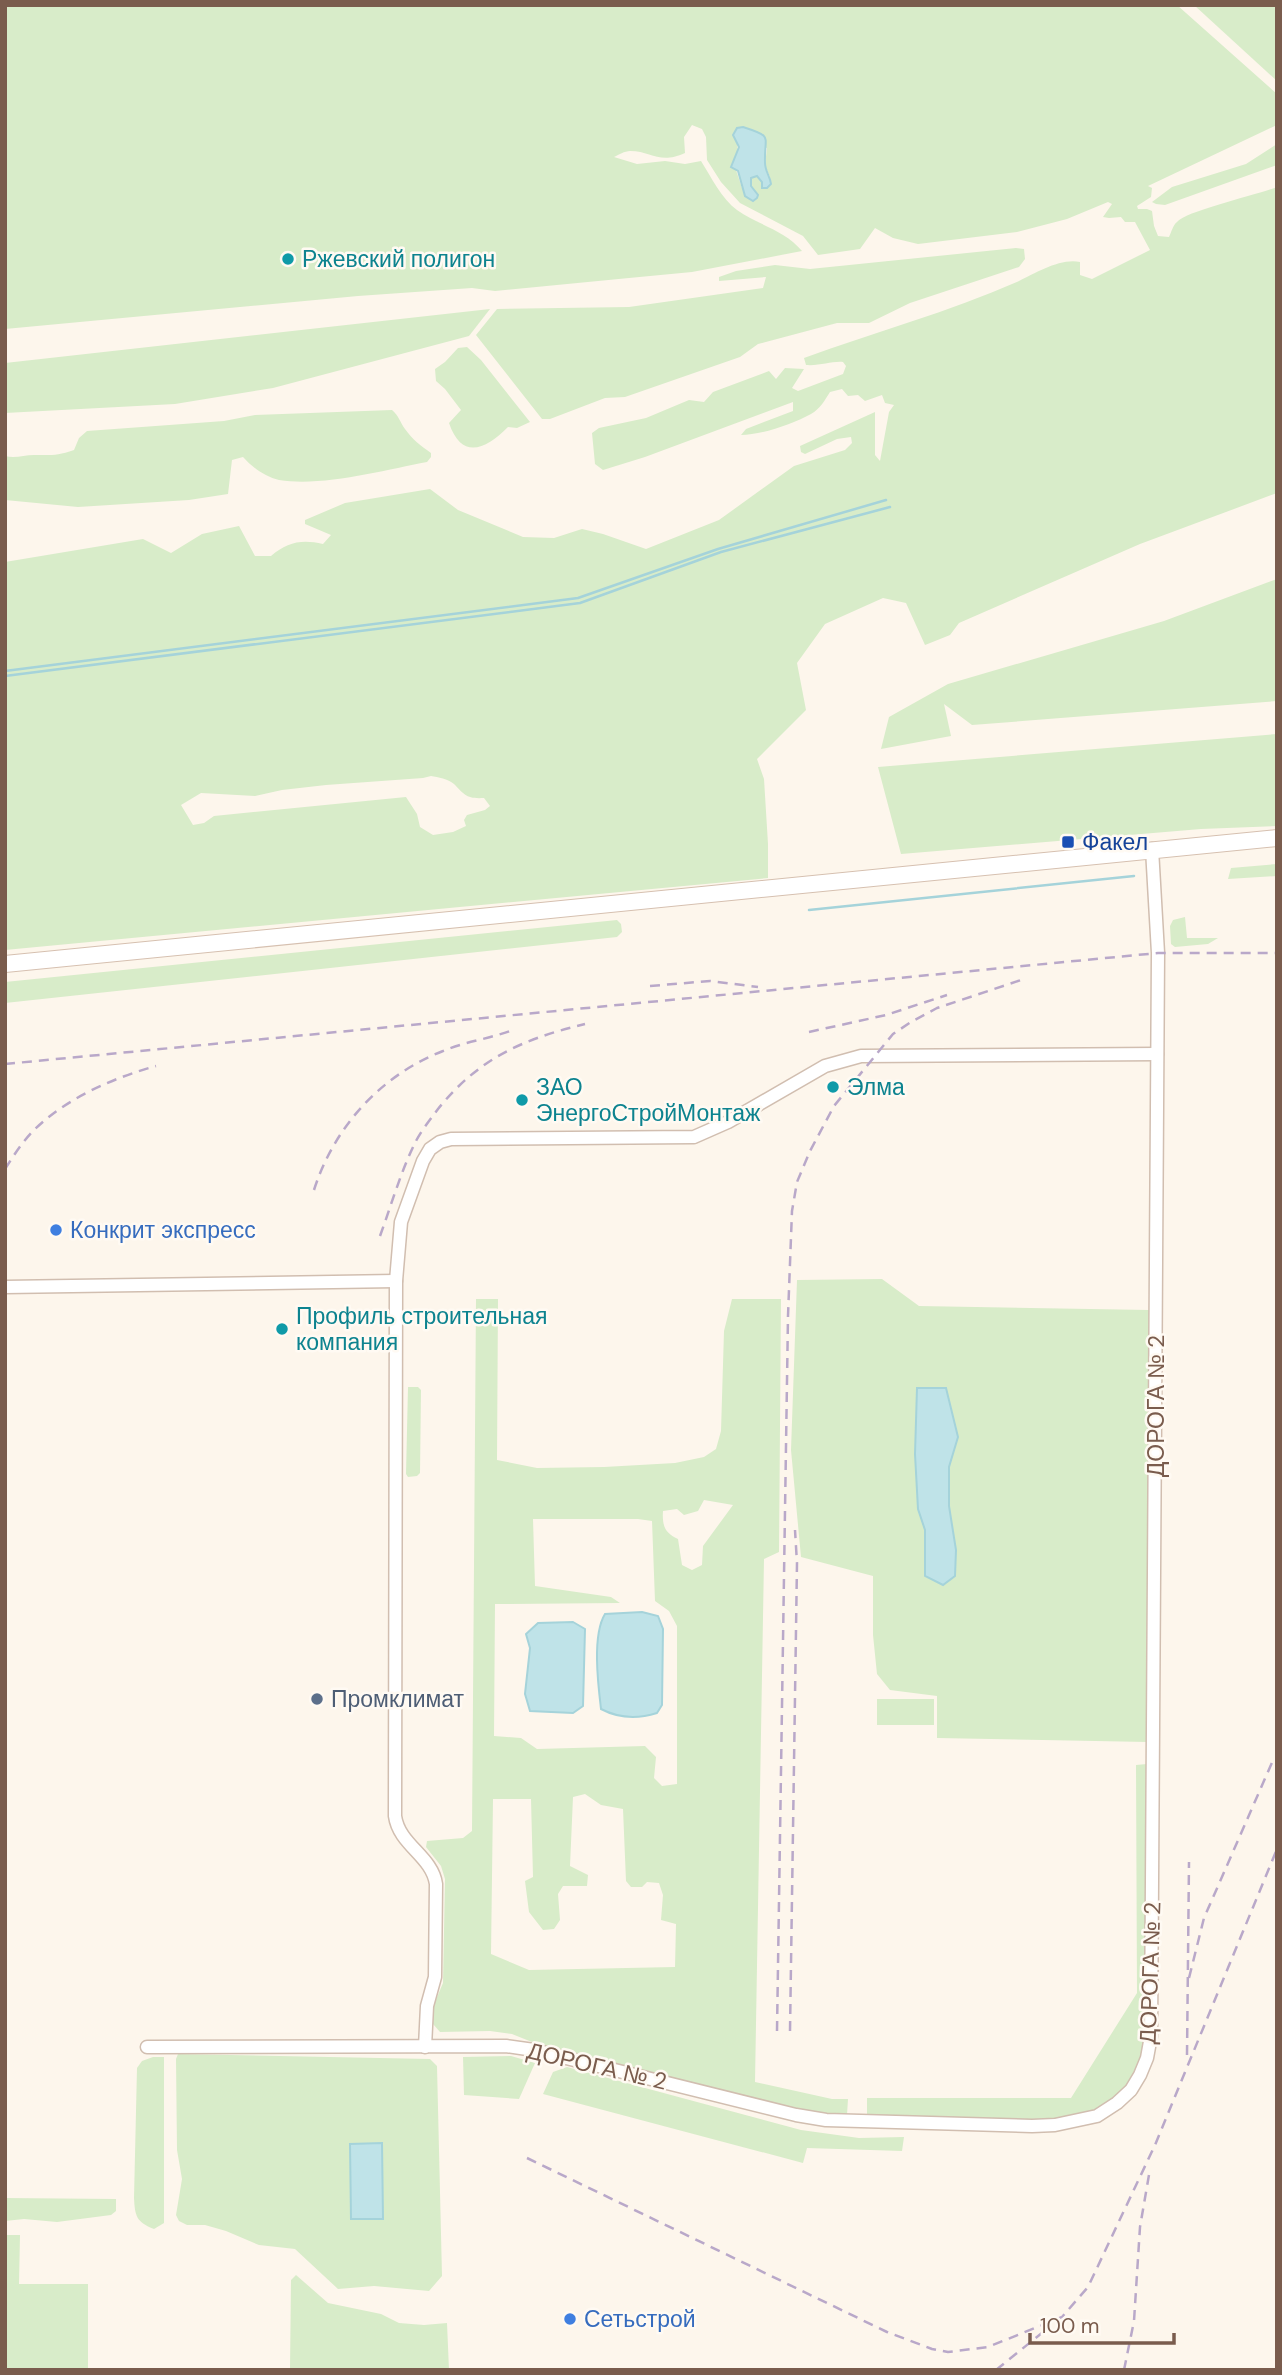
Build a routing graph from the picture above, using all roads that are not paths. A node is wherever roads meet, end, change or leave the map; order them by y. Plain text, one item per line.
1 (1277, 838) edge
2 (1152, 849) junction
3 (5, 964) edge
4 (1157, 1054) junction
5 (396, 1281) junction
6 (5, 1287) edge
7 (147, 2047) dead end
8 (425, 2047) junction

1 - 2 main road
2 - 3 main road
2 - 4 street, ДОРОГА № 2
4 - 5 street
4 - 8 street, ДОРОГА № 2
5 - 6 street
5 - 8 street
7 - 8 street, ДОРОГА № 2

